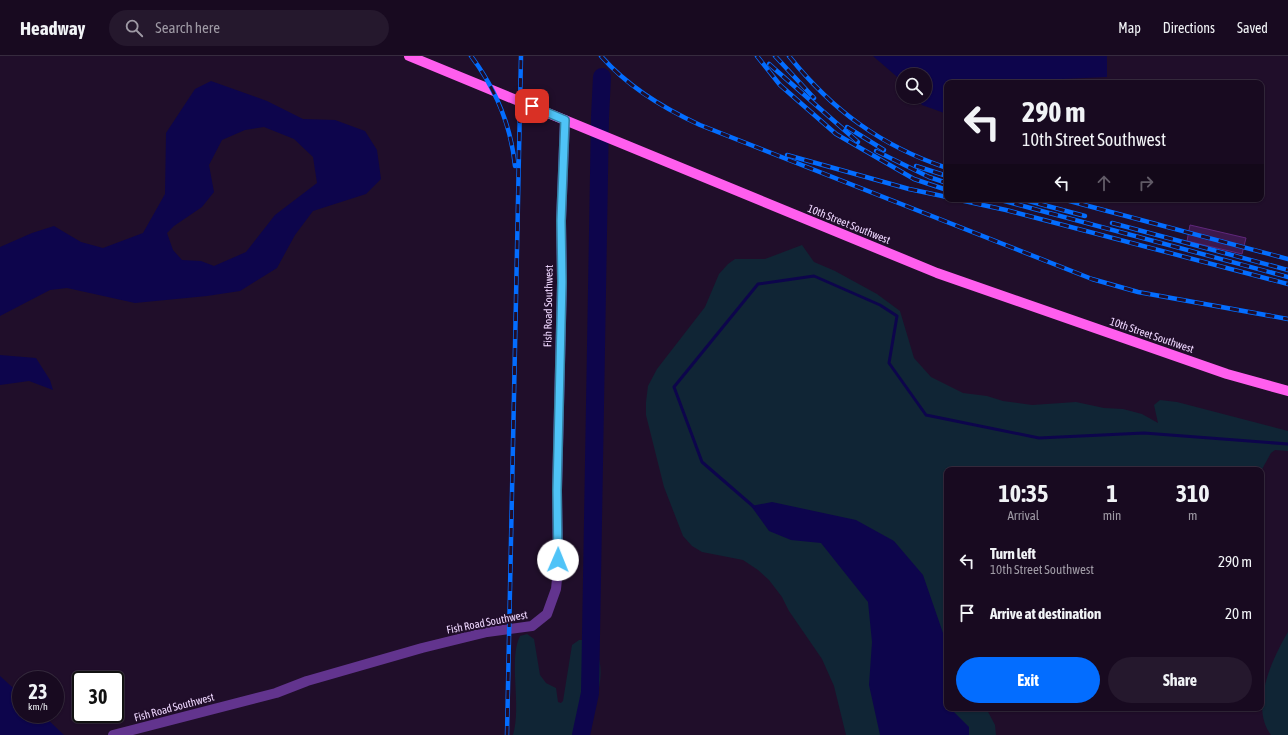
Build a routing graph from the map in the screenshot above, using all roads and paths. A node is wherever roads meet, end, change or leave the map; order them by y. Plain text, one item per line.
1 (409, 56) edge
2 (565, 120) junction
3 (1288, 391) edge
4 (113, 735) edge

1 - 2 main road, 10th Street Southwest
2 - 3 main road, 10th Street Southwest
2 - 4 street, Fish Road Southwest

